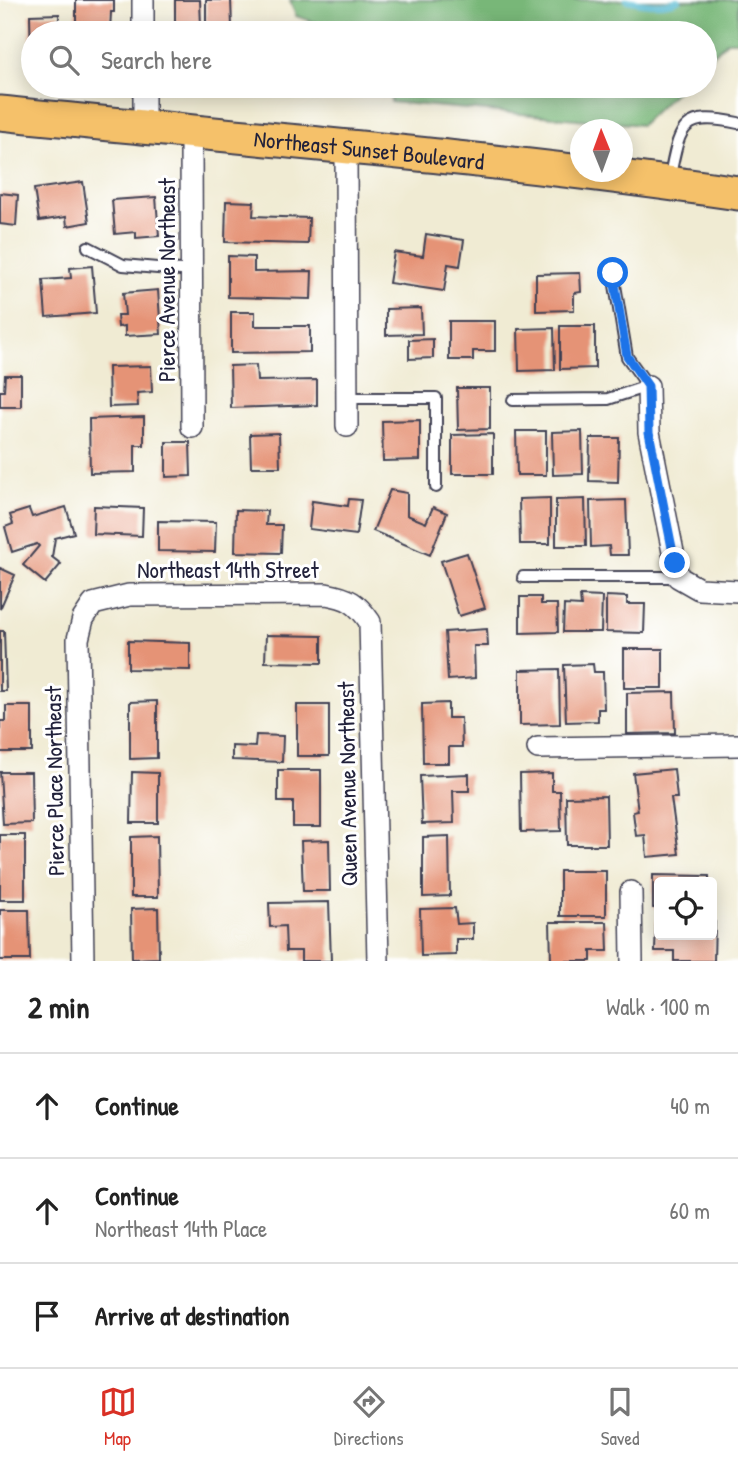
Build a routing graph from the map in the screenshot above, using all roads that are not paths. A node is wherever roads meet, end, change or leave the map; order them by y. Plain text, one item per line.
1 (143, 0) edge
2 (143, 21) edge
3 (144, 98) edge
4 (0, 113) edge
5 (738, 123) edge
6 (144, 128) junction
7 (191, 133) junction
8 (346, 147) junction
9 (669, 182) junction
10 (738, 193) edge
11 (88, 247) dead end
12 (192, 271) junction
13 (613, 273) dead end
14 (648, 386) junction
15 (347, 398) junction
16 (513, 400) dead end
17 (347, 426) dead end
18 (192, 427) dead end
19 (436, 487) dead end
20 (523, 577) dead end
21 (678, 577) junction
22 (738, 591) edge
23 (93, 604) joint
24 (361, 609) joint
25 (738, 745) edge
26 (538, 748) dead end
27 (631, 892) dead end
28 (83, 961) edge
29 (378, 961) edge
30 (632, 961) edge

1 - 2 street
3 - 6 street
4 - 6 main road, Northeast Sunset Boulevard
5 - 9 lane
6 - 7 main road, Northeast Sunset Boulevard
7 - 8 main road, Northeast Sunset Boulevard
7 - 12 street, Pierce Avenue Northeast
8 - 9 main road, Northeast Sunset Boulevard
8 - 15 street
9 - 10 main road, Northeast Sunset Boulevard
11 - 12 lane
12 - 18 street, Pierce Avenue Northeast
13 - 14 lane
14 - 16 lane
14 - 21 street
15 - 17 street
15 - 19 lane
20 - 21 lane
21 - 22 street
23 - 24 street, Northeast 14th Street
23 - 28 street, Pierce Place Northeast
24 - 29 street, Queen Avenue Northeast
25 - 26 street
27 - 30 street

